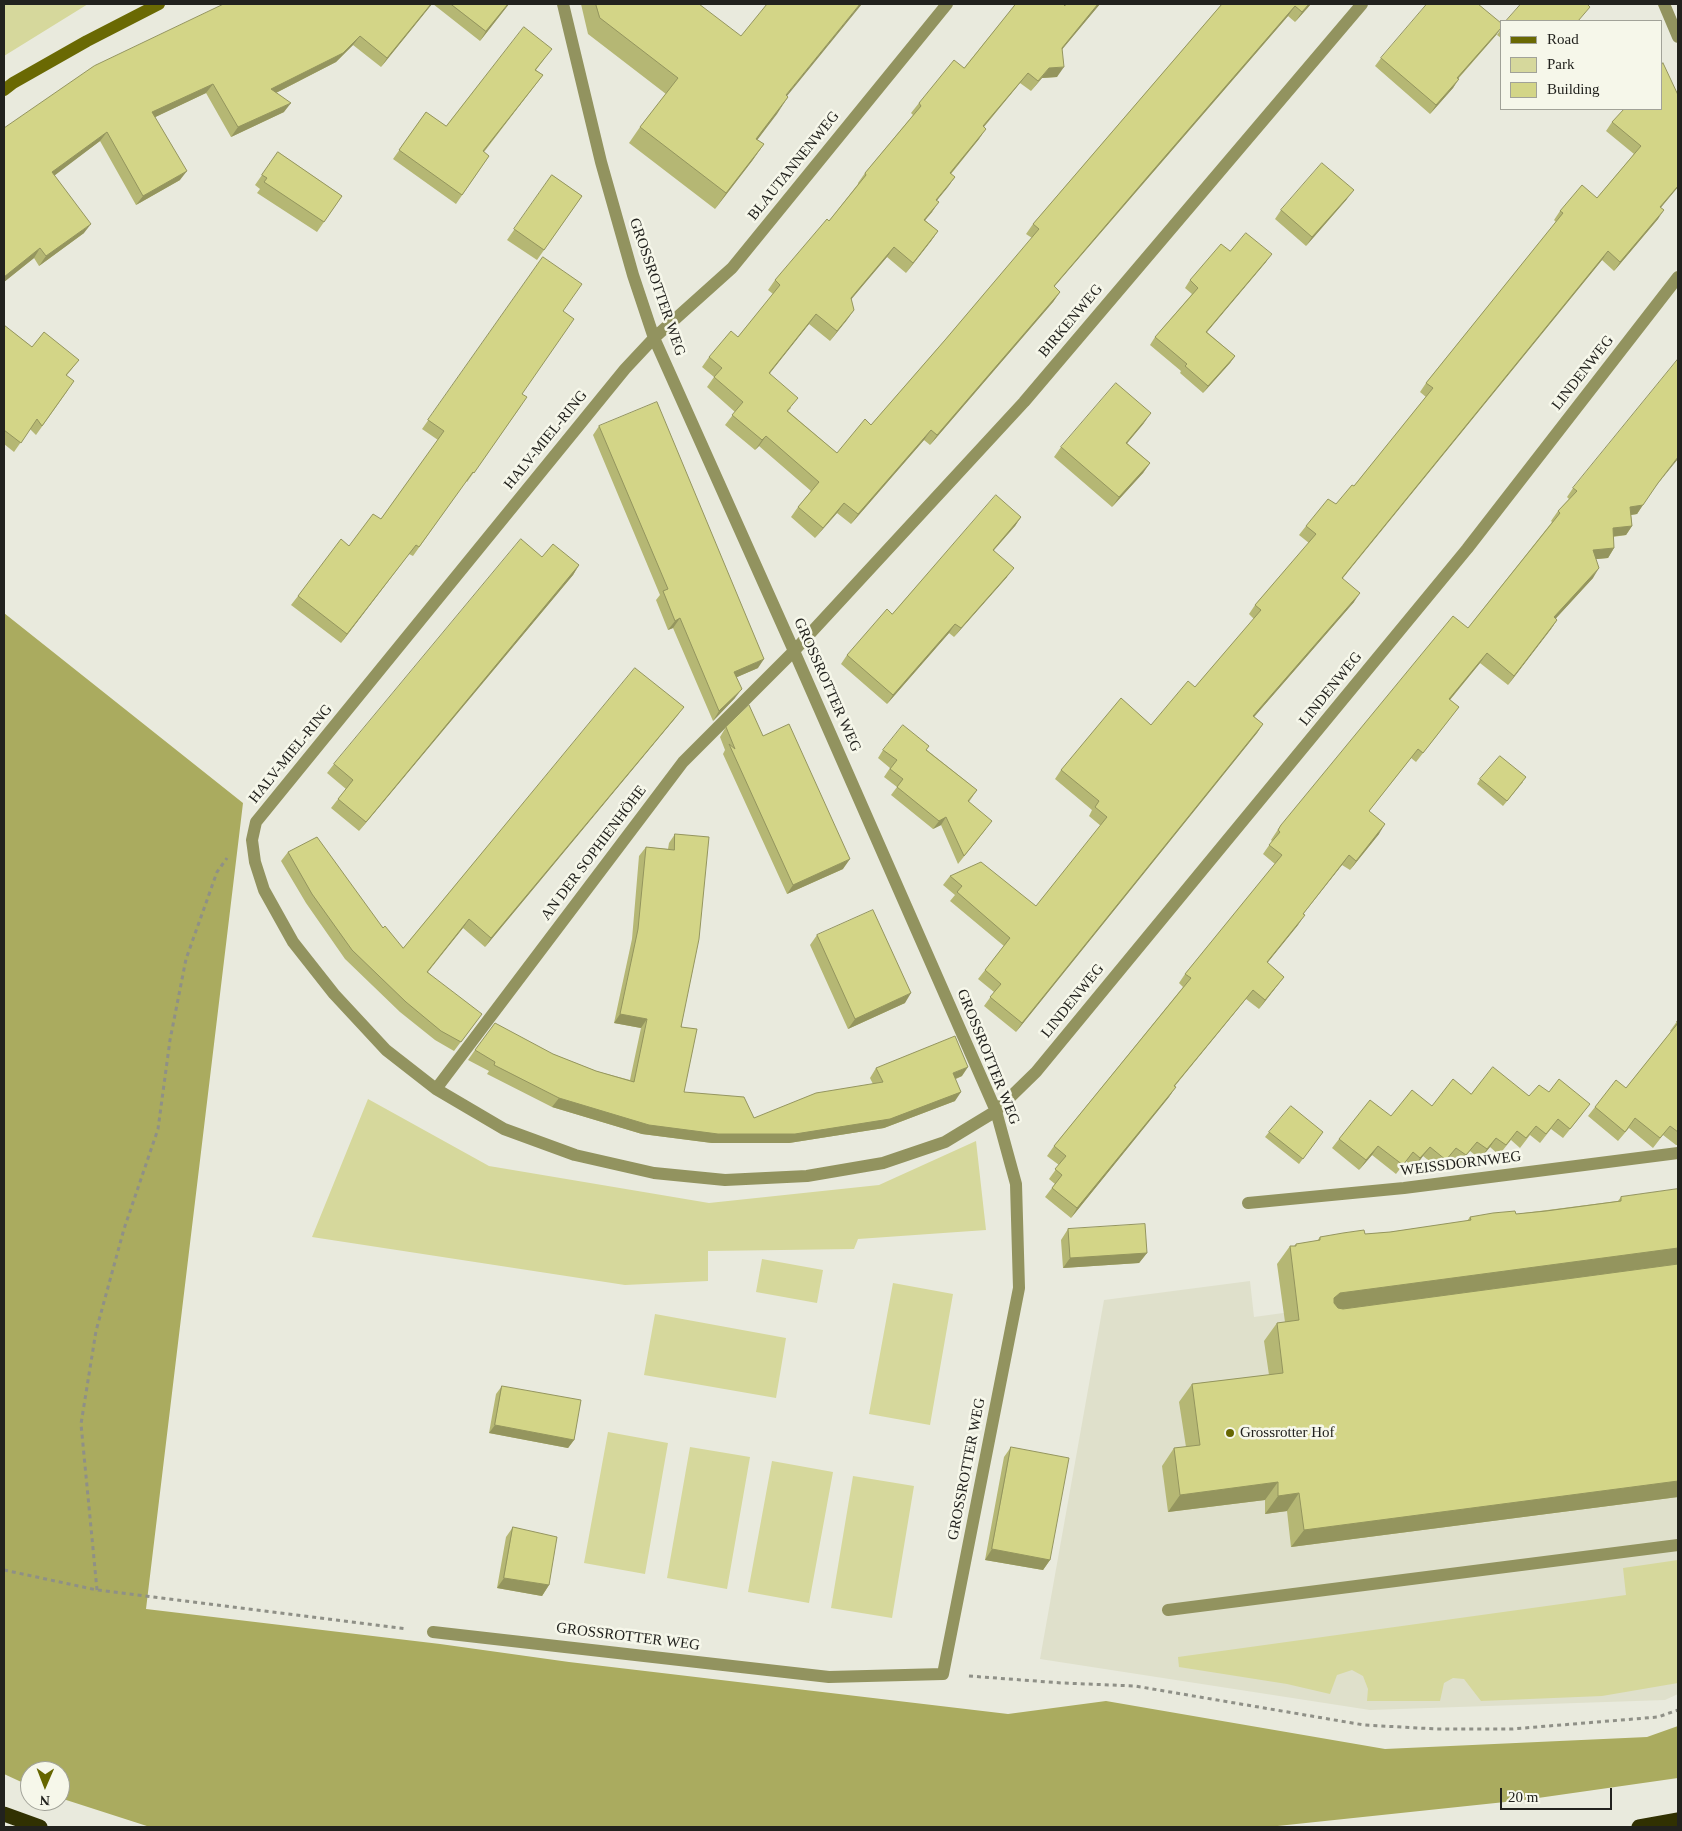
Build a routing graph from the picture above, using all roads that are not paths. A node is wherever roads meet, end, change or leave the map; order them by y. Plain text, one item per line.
1 (159, 4) edge
2 (563, 4) edge
3 (947, 4) edge
4 (1362, 4) edge
5 (1664, 4) edge
6 (1678, 37) edge
7 (4, 90) edge
8 (1678, 277) edge
9 (654, 338) junction
10 (794, 651) junction
11 (436, 1088) junction
12 (996, 1111) junction
13 (1678, 1153) edge
14 (1248, 1203) dead end
15 (1678, 1545) edge
16 (1168, 1610) dead end
17 (433, 1632) road end
18 (4, 1814) edge
19 (1678, 1820) edge
20 (40, 1827) edge
21 (1638, 1827) edge

1 - 7 main road
2 - 9 street, GROSSROTTER WEG
3 - 9 street, BLAUTANNENWEG
4 - 10 street, BIRKENWEG
5 - 6 street
8 - 12 street, LINDENWEG
9 - 10 street, GROSSROTTER WEG
9 - 11 street, HALV-MIEL-RING
10 - 11 street, AN DER SOPHIENHÖHE
10 - 12 street, GROSSROTTER WEG
11 - 12 street, HALV-MIEL-RING
12 - 17 street, GROSSROTTER WEG
13 - 14 street, WEISSDORNWEG
15 - 16 street
18 - 20 highway
19 - 21 highway

